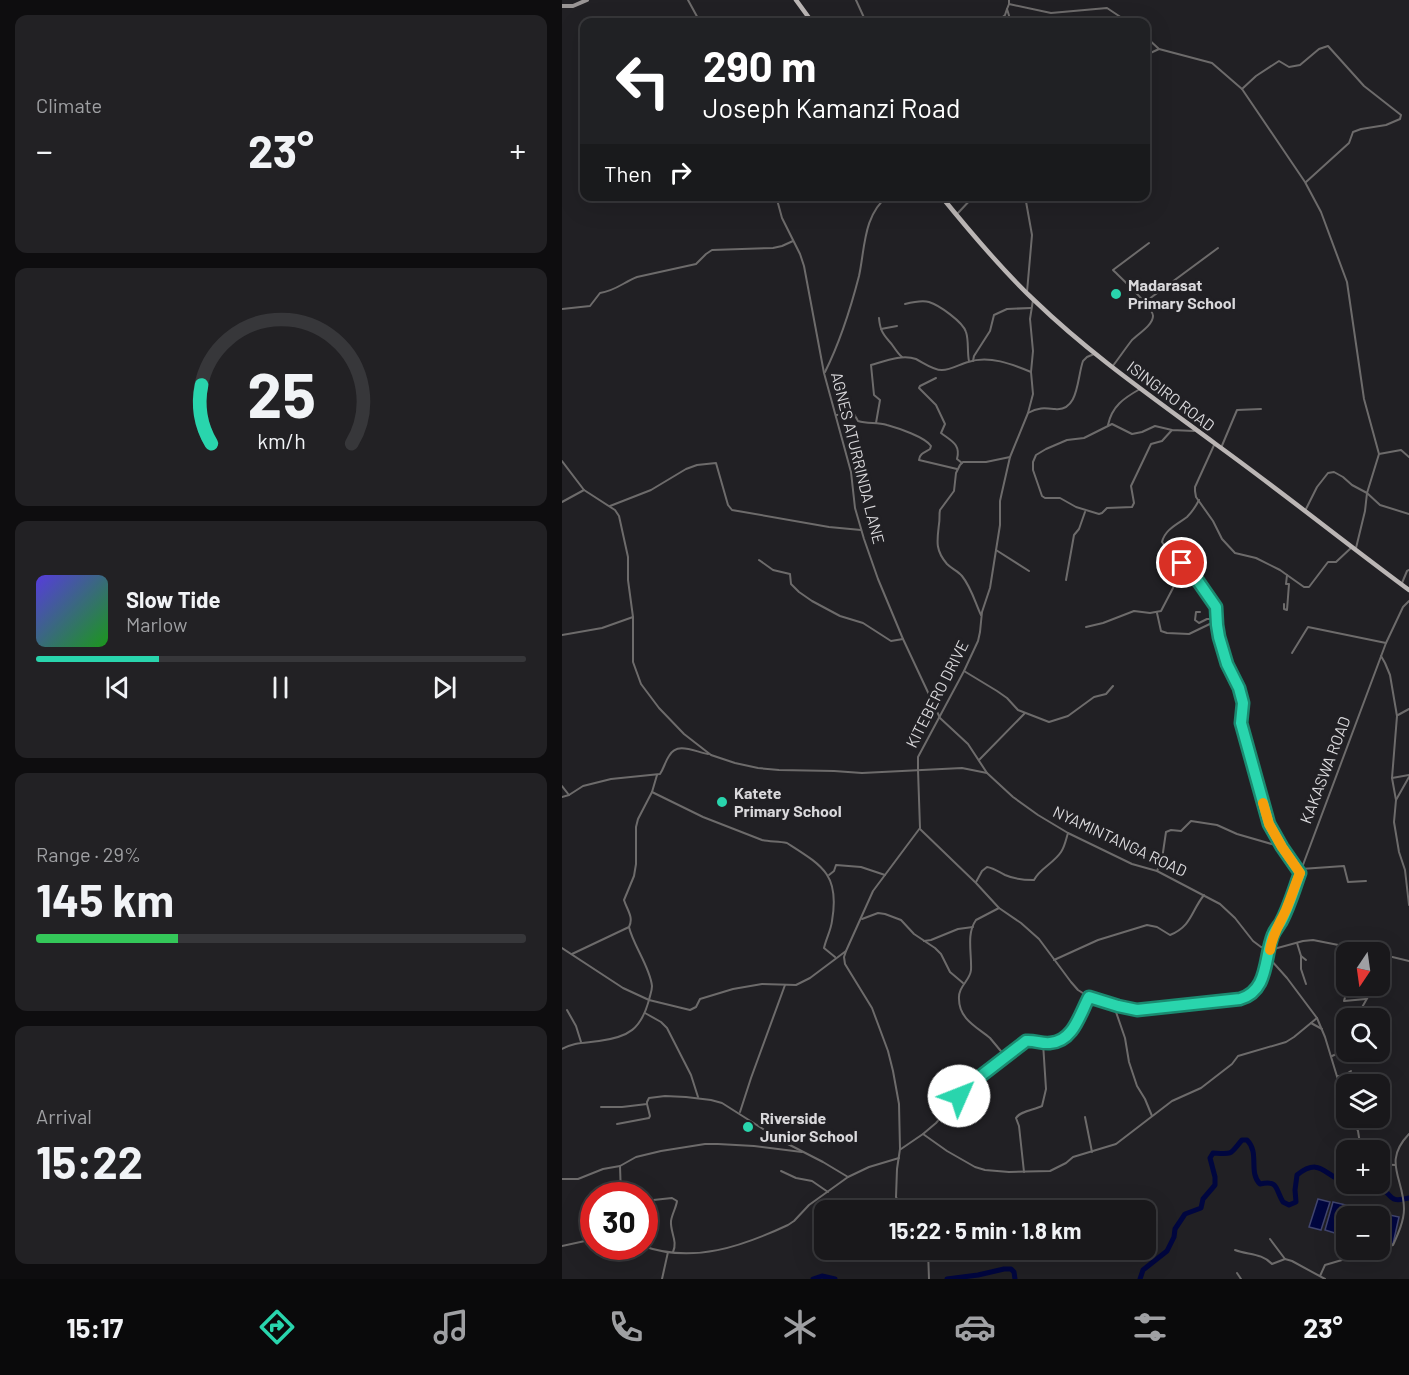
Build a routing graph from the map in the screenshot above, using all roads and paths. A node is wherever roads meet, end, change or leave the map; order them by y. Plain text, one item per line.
1 (587, 0) edge
2 (688, 0) edge
3 (796, 0) edge
4 (856, 0) edge
5 (1009, 2) edge
6 (562, 7) edge
7 (1007, 9) junction
8 (698, 18) edge
9 (809, 18) edge
10 (864, 18) edge
11 (1002, 18) edge
12 (1010, 18) edge
13 (1122, 18) edge
14 (1150, 41) edge
15 (1159, 49) junction
16 (1150, 52) edge
17 (1242, 89) junction
18 (1305, 182) junction
19 (777, 201) edge
20 (883, 201) edge
21 (945, 201) edge
22 (969, 201) edge
23 (1025, 201) edge
24 (956, 215) junction
25 (793, 241) junction
26 (1149, 243) dead end
27 (1218, 248) dead end
28 (1027, 293) junction
29 (1033, 300) junction
30 (1145, 302) junction
31 (905, 304) dead end
32 (1031, 308) junction
33 (562, 309) edge
34 (879, 318) dead end
35 (897, 326) dead end
36 (881, 328) junction
37 (1097, 355) junction
38 (902, 357) junction
39 (971, 361) junction
40 (1112, 367) junction
41 (1031, 372) junction
42 (824, 373) junction
43 (936, 378) dead end
44 (1141, 389) junction
45 (1261, 409) dead end
46 (1028, 413) junction
47 (836, 415) junction
48 (876, 423) junction
49 (1108, 425) junction
50 (1172, 430) junction
51 (1197, 431) junction
52 (1215, 443) junction
53 (1221, 448) junction
54 (1379, 454) junction
55 (1010, 457) junction
56 (1408, 457) edge
57 (562, 462) edge
58 (962, 463) junction
59 (957, 469) junction
60 (584, 490) junction
61 (1367, 493) junction
62 (1200, 501) junction
63 (562, 502) edge
64 (610, 506) junction
65 (1085, 510) junction
66 (1305, 511) junction
67 (1408, 514) edge
68 (861, 530) junction
69 (1354, 549) junction
70 (996, 550) junction
71 (759, 560) dead end
72 (1185, 565) junction
73 (1408, 570) edge
74 (1029, 571) dead end
75 (1287, 575) junction
76 (1066, 580) dead end
77 (1401, 585) junction
78 (1408, 590) edge
79 (1408, 601) edge
80 (1284, 604) dead end
81 (1200, 612) dead end
82 (1157, 613) junction
83 (981, 616) junction
84 (633, 617) junction
85 (1216, 620) junction
86 (1086, 627) dead end
87 (562, 635) edge
88 (903, 639) junction
89 (1386, 643) junction
90 (1292, 654) dead end
91 (1381, 656) junction
92 (964, 671) junction
93 (1113, 686) dead end
94 (1408, 709) edge
95 (1025, 713) junction
96 (1397, 716) junction
97 (940, 718) junction
98 (711, 755) junction
99 (979, 760) junction
100 (918, 770) junction
101 (987, 773) junction
102 (657, 775) junction
103 (1408, 776) edge
104 (1392, 778) junction
105 (562, 786) edge
106 (652, 792) junction
107 (569, 795) junction
108 (562, 797) edge
109 (1396, 800) junction
110 (920, 828) junction
111 (1069, 833) junction
112 (1282, 847) junction
113 (1157, 871) junction
114 (1300, 871) junction
115 (885, 875) junction
116 (828, 876) junction
117 (1366, 881) dead end
118 (976, 883) junction
119 (1204, 895) junction
120 (1408, 905) edge
121 (999, 908) junction
122 (860, 920) junction
123 (629, 927) junction
124 (973, 927) junction
125 (922, 941) junction
126 (1297, 943) junction
127 (1336, 945) edge
128 (562, 948) edge
129 (1270, 950) junction
130 (846, 951) junction
131 (572, 954) junction
132 (1301, 956) junction
133 (1390, 956) edge
134 (1268, 957) junction
135 (836, 958) junction
136 (1054, 960) junction
137 (1306, 960) dead end
138 (1408, 961) edge
139 (963, 983) junction
140 (1306, 984) dead end
141 (785, 985) junction
142 (1345, 996) edge
143 (1368, 996) edge
144 (1089, 997) junction
145 (1366, 999) junction
146 (649, 1000) junction
147 (1123, 1008) junction
148 (1361, 1008) edge
149 (567, 1010) dead end
150 (646, 1013) junction
151 (1316, 1018) junction
152 (1311, 1023) junction
153 (1322, 1029) junction
154 (581, 1042) junction
155 (1043, 1043) junction
156 (562, 1049) edge
157 (1336, 1055) edge
158 (1005, 1056) junction
159 (1332, 1057) junction
160 (1351, 1071) dead end
161 (1336, 1074) edge
162 (1347, 1074) edge
163 (698, 1098) junction
164 (647, 1104) junction
165 (601, 1107) dead end
166 (740, 1113) junction
167 (1152, 1116) junction
168 (1085, 1117) dead end
169 (617, 1124) dead end
170 (923, 1134) junction
171 (1408, 1134) edge
172 (900, 1149) junction
173 (1092, 1152) junction
174 (808, 1153) junction
175 (899, 1158) junction
176 (1390, 1165) edge
177 (1395, 1165) junction
178 (620, 1166) junction
179 (781, 1171) dead end
180 (1024, 1172) junction
181 (848, 1177) junction
182 (562, 1179) edge
183 (621, 1182) edge
184 (828, 1192) junction
185 (658, 1200) edge
186 (897, 1200) edge
187 (1270, 1239) dead end
188 (580, 1243) edge
189 (562, 1246) edge
190 (1390, 1246) edge
191 (658, 1250) edge
192 (1235, 1250) dead end
193 (668, 1252) junction
194 (673, 1252) junction
195 (1285, 1259) junction
196 (928, 1260) edge
197 (1342, 1260) edge
198 (1237, 1273) dead end
199 (1320, 1276) junction
200 (929, 1278) edge
201 (662, 1279) edge
202 (1241, 1279) edge
203 (1314, 1279) edge
204 (1325, 1279) edge

1 - 6 street
2 - 8 street
3 - 9 main road
4 - 10 street
5 - 7 street
5 - 13 street
7 - 11 street
7 - 12 street
14 - 15 street
15 - 16 street
15 - 17 street
17 - 18 street
17 - 18 street
18 - 54 street
19 - 25 street, AGNES ATURRINDA LANE
20 - 42 street
21 - 24 main road, ISINGIRO ROAD
22 - 24 street
23 - 28 street
24 - 28 main road, ISINGIRO ROAD
25 - 33 street
25 - 42 street, AGNES ATURRINDA LANE
26 - 30 street
27 - 30 street
28 - 29 main road, ISINGIRO ROAD
29 - 32 street, KITEBERO DRIVE
29 - 37 main road, ISINGIRO ROAD
30 - 40 street
31 - 39 street
32 - 39 street
32 - 41 street, KITEBERO DRIVE
34 - 36 street
35 - 36 street
36 - 38 street
37 - 40 main road, ISINGIRO ROAD
37 - 46 street
38 - 39 street
38 - 48 street
39 - 41 street
40 - 44 main road, ISINGIRO ROAD
41 - 46 street, KITEBERO DRIVE
42 - 47 street, AGNES ATURRINDA LANE
43 - 58 street
44 - 49 street
44 - 51 main road, ISINGIRO ROAD
45 - 53 street
46 - 55 street, KITEBERO DRIVE
47 - 48 street
47 - 68 street, AGNES ATURRINDA LANE
48 - 59 street
49 - 50 street
49 - 65 street
50 - 51 street
50 - 65 street
51 - 52 main road, ISINGIRO ROAD
52 - 53 main road, ISINGIRO ROAD
52 - 62 street
53 - 66 main road, ISINGIRO ROAD
54 - 56 street
54 - 61 street
55 - 58 street
55 - 70 street, KITEBERO DRIVE
57 - 60 street
58 - 59 street
59 - 83 street
60 - 63 street
60 - 64 street
61 - 66 street
61 - 67 street
61 - 69 street
62 - 72 street
62 - 75 street
64 - 68 street
64 - 84 street
65 - 76 street
66 - 69 main road, ISINGIRO ROAD
68 - 88 street, AGNES ATURRINDA LANE
69 - 75 street
69 - 77 main road, ISINGIRO ROAD
70 - 74 street
70 - 83 street, KITEBERO DRIVE
71 - 88 street
72 - 82 street
72 - 85 street
73 - 77 street
75 - 80 street
77 - 78 main road, ISINGIRO ROAD
79 - 89 street, KAKASWA ROAD
81 - 85 street
82 - 85 street
82 - 86 street
83 - 92 street, KITEBERO DRIVE
84 - 87 street
84 - 98 street
85 - 112 street
88 - 97 street, AGNES ATURRINDA LANE
89 - 90 street
89 - 91 street, KAKASWA ROAD
91 - 96 street
91 - 114 street, KAKASWA ROAD
92 - 95 street
92 - 97 street, KITEBERO DRIVE
93 - 95 street
94 - 96 street
95 - 99 street
96 - 104 street
97 - 99 street, AGNES ATURRINDA LANE
97 - 100 street, KITEBERO DRIVE
98 - 100 street
98 - 102 street
99 - 101 street, AGNES ATURRINDA LANE
100 - 101 street
100 - 110 street, KITEBERO DRIVE
101 - 111 street, NYAMINTANGA ROAD
102 - 106 street
102 - 107 street
103 - 104 street
103 - 109 street
104 - 109 street
105 - 107 street
106 - 116 street
106 - 123 street
107 - 108 street
109 - 120 street
110 - 115 street
110 - 118 street
111 - 113 street, NYAMINTANGA ROAD
111 - 118 street
112 - 113 street
112 - 114 street
113 - 119 street, NYAMINTANGA ROAD
114 - 117 street
114 - 129 street, KAKASWA ROAD
115 - 116 street
115 - 122 street
116 - 135 street
118 - 121 street
119 - 129 street, NYAMINTANGA ROAD
119 - 136 street
121 - 124 street
121 - 136 street
122 - 125 street
122 - 130 street
123 - 131 street
123 - 146 street
124 - 125 street
124 - 139 street
125 - 139 street
126 - 127 street
126 - 129 street
126 - 132 street
128 - 131 street
129 - 134 street, KAKASWA ROAD
130 - 135 street
130 - 172 street
131 - 146 street
132 - 137 street
132 - 140 street
133 - 138 street
134 - 147 street, KAKASWA ROAD
134 - 151 street
135 - 141 street
136 - 144 street
139 - 158 street
141 - 146 street
141 - 166 street
142 - 145 street
143 - 145 street
144 - 147 street, KAKASWA ROAD
144 - 155 street
145 - 148 street
146 - 150 street
147 - 167 street
149 - 154 street
150 - 154 street
150 - 163 street
151 - 152 street
151 - 153 street
152 - 153 street
152 - 167 street
153 - 159 street
154 - 156 street
155 - 158 street
155 - 180 street
157 - 159 street
158 - 170 street
159 - 161 street
160 - 162 street
163 - 164 street
163 - 166 street
164 - 165 street
164 - 169 street
166 - 174 street
167 - 173 street
168 - 173 street
170 - 172 street
170 - 180 street
171 - 177 street
172 - 175 street
173 - 180 street
174 - 178 street
174 - 181 street
175 - 181 street
175 - 186 street
176 - 177 street
177 - 190 street
178 - 182 street
178 - 183 street
179 - 184 street
181 - 184 street
184 - 194 street
185 - 194 street
187 - 195 street
188 - 189 street
191 - 193 street
192 - 195 street
193 - 194 street
193 - 201 street
195 - 199 street
196 - 200 street
197 - 199 street
198 - 202 street
199 - 203 street
199 - 204 street

